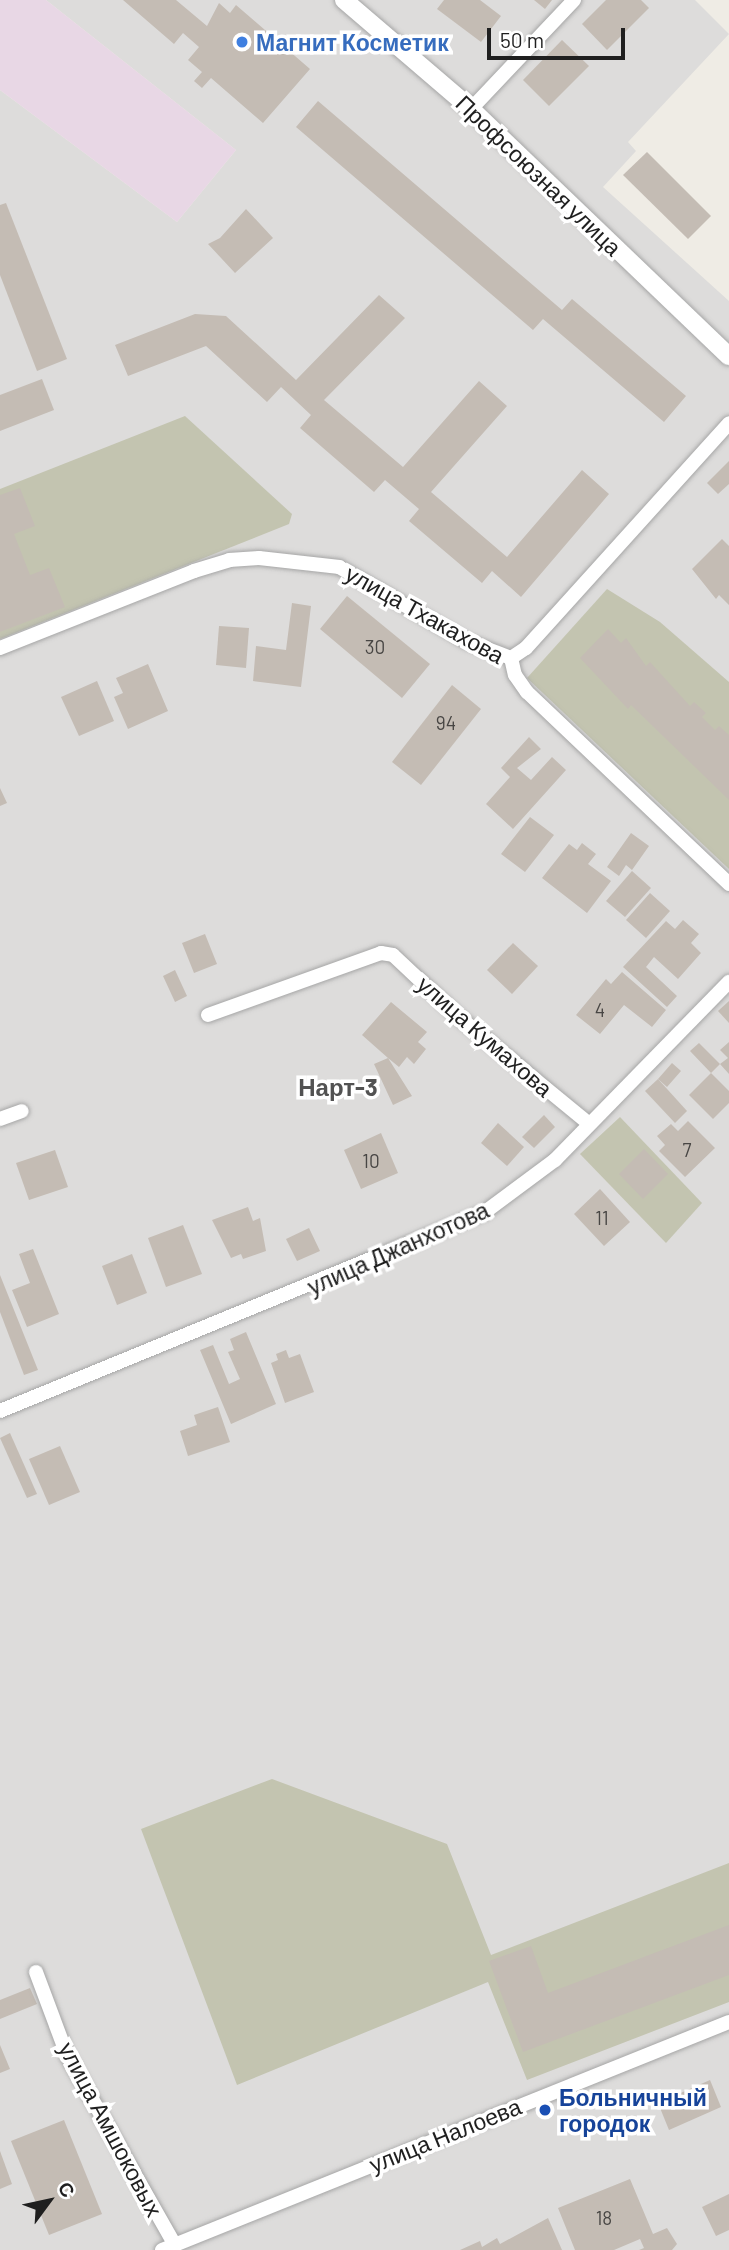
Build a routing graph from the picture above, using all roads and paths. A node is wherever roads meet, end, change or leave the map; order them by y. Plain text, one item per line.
1 (344, 0) edge
2 (574, 0) edge
3 (471, 109) junction
4 (729, 356) edge
5 (729, 423) edge
6 (0, 648) edge
7 (511, 658) junction
8 (729, 884) edge
9 (729, 982) edge
10 (208, 1015) dead end
11 (22, 1111) dead end
12 (0, 1119) edge
13 (588, 1124) junction
14 (0, 1411) edge
15 (36, 1972) dead end
16 (729, 2022) edge
17 (169, 2247) edge

1 - 3 street, Профсоюзная улица
2 - 3 street
3 - 4 street, Профсоюзная улица
5 - 7 street
6 - 7 street, улица Тхакахова
7 - 8 street, улица Тхакахова
9 - 13 street, улица Джанхотова
10 - 13 street, улица Кумахова
11 - 12 street
13 - 14 street, улица Джанхотова
15 - 17 street, улица Амшоковых
16 - 17 street, улица Налоева

